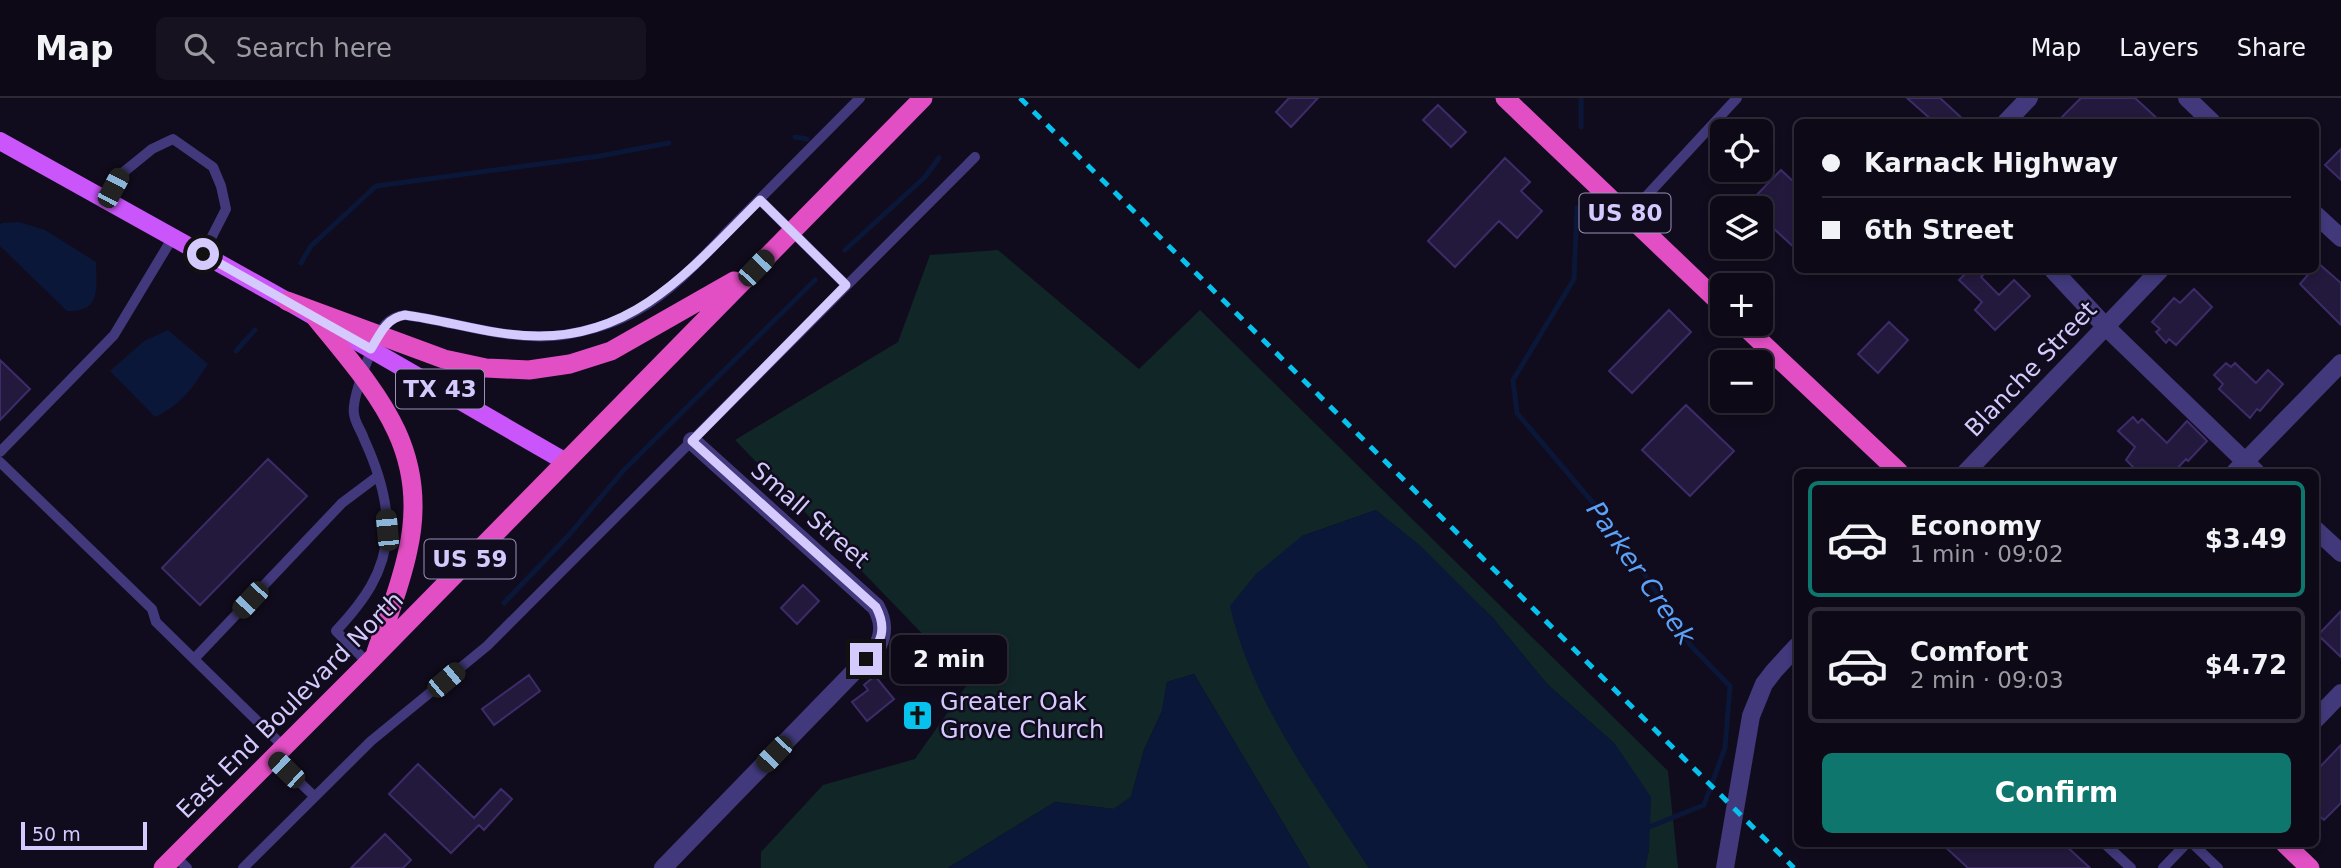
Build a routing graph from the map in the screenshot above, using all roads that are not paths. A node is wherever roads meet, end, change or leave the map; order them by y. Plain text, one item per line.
1 (860, 98) edge
2 (923, 98) edge
3 (1505, 98) edge
4 (1737, 98) edge
5 (2029, 98) edge
6 (2187, 98) edge
7 (2009, 119) edge
8 (2209, 119) edge
9 (0, 141) edge
10 (975, 157) dead end
11 (106, 200) junction
12 (760, 200) junction
13 (1628, 216) junction
14 (2319, 218) edge
15 (792, 231) junction
16 (173, 237) junction
17 (2341, 239) edge
18 (203, 254) junction
19 (756, 268) junction
20 (2056, 273) edge
21 (2157, 273) edge
22 (846, 285) junction
23 (1710, 294) edge
24 (287, 301) junction
25 (315, 317) junction
26 (2106, 327) junction
27 (1755, 336) edge
28 (375, 342) junction
29 (2341, 363) edge
30 (363, 376) junction
31 (692, 441) junction
32 (0, 452) edge
33 (0, 462) edge
34 (566, 462) junction
35 (1896, 469) edge
36 (1969, 469) edge
37 (2245, 469) edge
38 (378, 476) junction
39 (2319, 533) edge
40 (2341, 553) edge
41 (1794, 649) edge
42 (194, 659) junction
43 (371, 660) junction
44 (2341, 693) edge
45 (2319, 716) edge
46 (278, 752) junction
47 (314, 796) junction
48 (2108, 847) edge
49 (2183, 847) edge
50 (2196, 847) edge
51 (2288, 847) edge
52 (175, 864) edge
53 (243, 868) edge
54 (663, 868) edge
55 (1725, 868) edge
56 (2130, 868) edge
57 (2163, 868) edge
58 (2218, 868) edge
59 (2310, 868) edge

1 - 12 lane
2 - 15 highway, East End Boulevard North / US 59
3 - 13 highway, US 80
4 - 13 lane
5 - 7 street
6 - 8 street
9 - 11 main road, TX 43
10 - 22 lane
11 - 16 main road, TX 43
11 - 18 lane
12 - 15 lane
12 - 28 lane
13 - 23 highway, US 80
14 - 17 street
15 - 19 highway, East End Boulevard North / US 59
15 - 22 lane
16 - 18 main road, TX 43
16 - 32 lane
18 - 24 main road, TX 43
19 - 28 highway
19 - 34 highway, East End Boulevard North / US 59
20 - 26 street
21 - 26 street, Blanche Street
22 - 31 lane
24 - 25 main road, TX 43
24 - 28 highway
25 - 28 main road, TX 43
25 - 30 highway
26 - 36 street, Blanche Street
26 - 37 street
27 - 35 highway
28 - 30 lane
28 - 34 main road, TX 43
29 - 37 street
30 - 38 lane
30 - 43 highway
31 - 47 lane
31 - 54 street, Small Street
33 - 42 lane
34 - 43 highway, East End Boulevard North / US 59
38 - 42 lane
38 - 43 lane
39 - 40 street
41 - 55 street
42 - 46 lane
43 - 46 highway, East End Boulevard North / US 59
44 - 45 street
46 - 47 lane
46 - 52 highway, East End Boulevard North / US 59
47 - 53 lane
48 - 56 lane
49 - 57 lane
50 - 58 lane
51 - 59 highway

